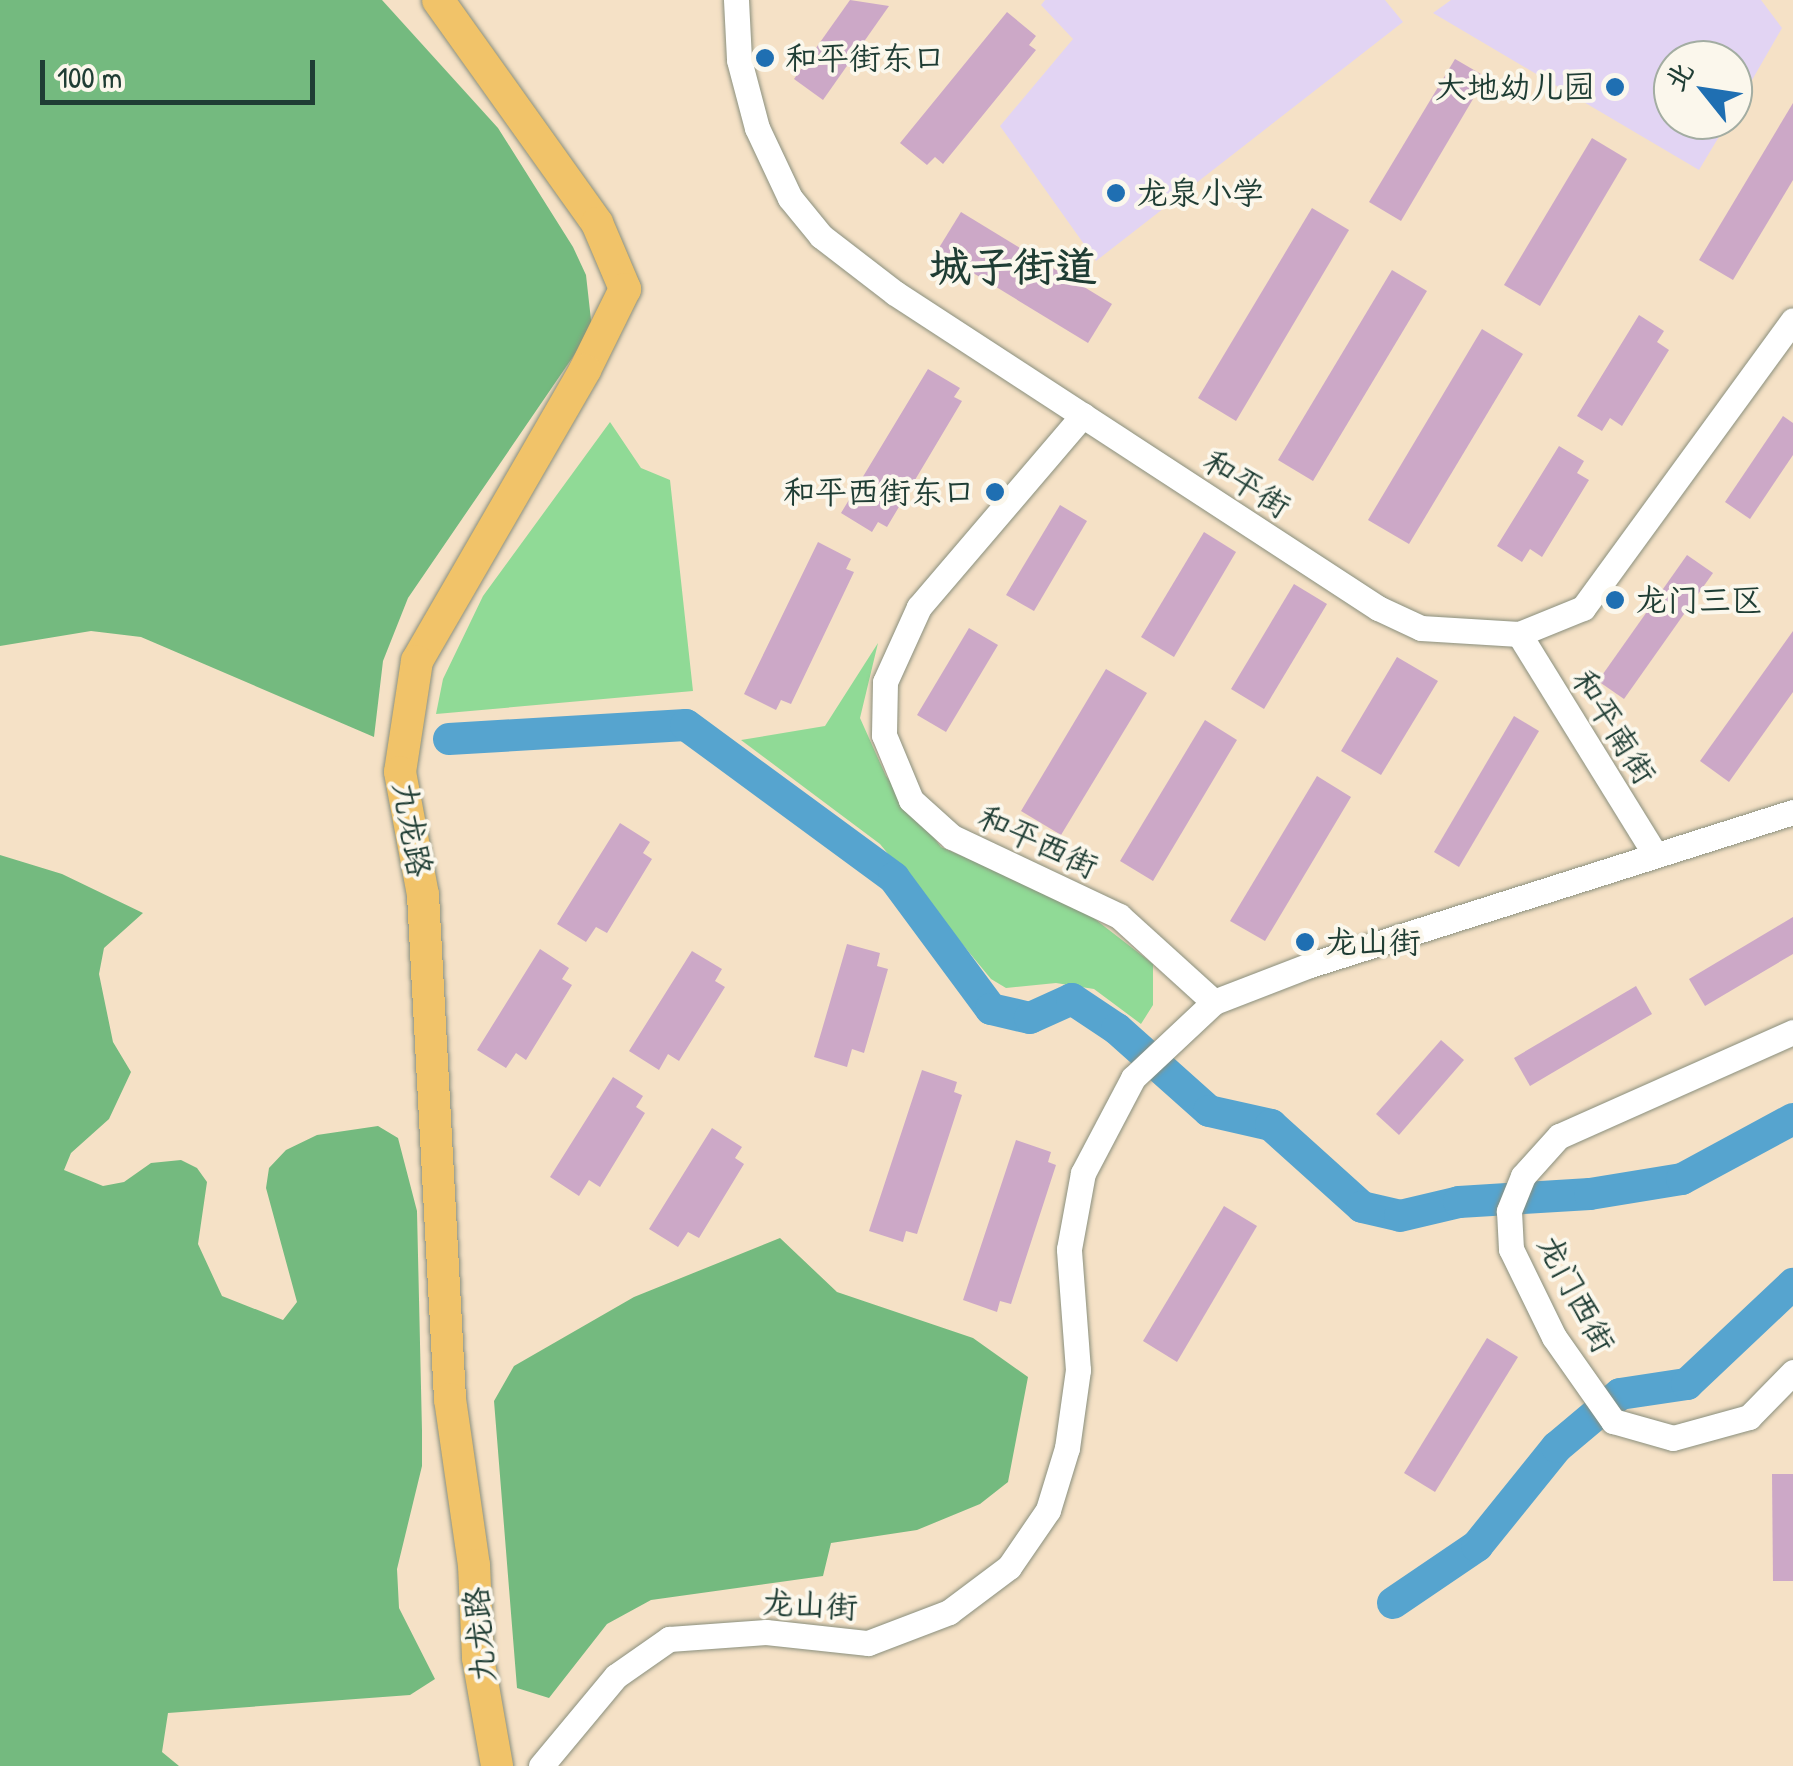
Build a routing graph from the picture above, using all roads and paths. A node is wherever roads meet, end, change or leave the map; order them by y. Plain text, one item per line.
1 (438, 0) edge
2 (736, 0) edge
3 (1793, 320) edge
4 (1083, 415) junction
5 (1518, 634) junction
6 (1793, 812) edge
7 (1655, 854) junction
8 (1214, 1002) junction
9 (1793, 1032) edge
10 (1793, 1372) edge
11 (497, 1766) edge
12 (541, 1766) edge

1 - 11 main road, 九龙路
2 - 4 street, 和平街
3 - 5 street, 和平街
4 - 5 street, 和平街
4 - 8 street, 和平西街
5 - 7 street, 和平南街
6 - 7 street, 龙山街
7 - 8 street, 龙山街
8 - 12 street, 龙山街
9 - 10 street, 龙门西街

